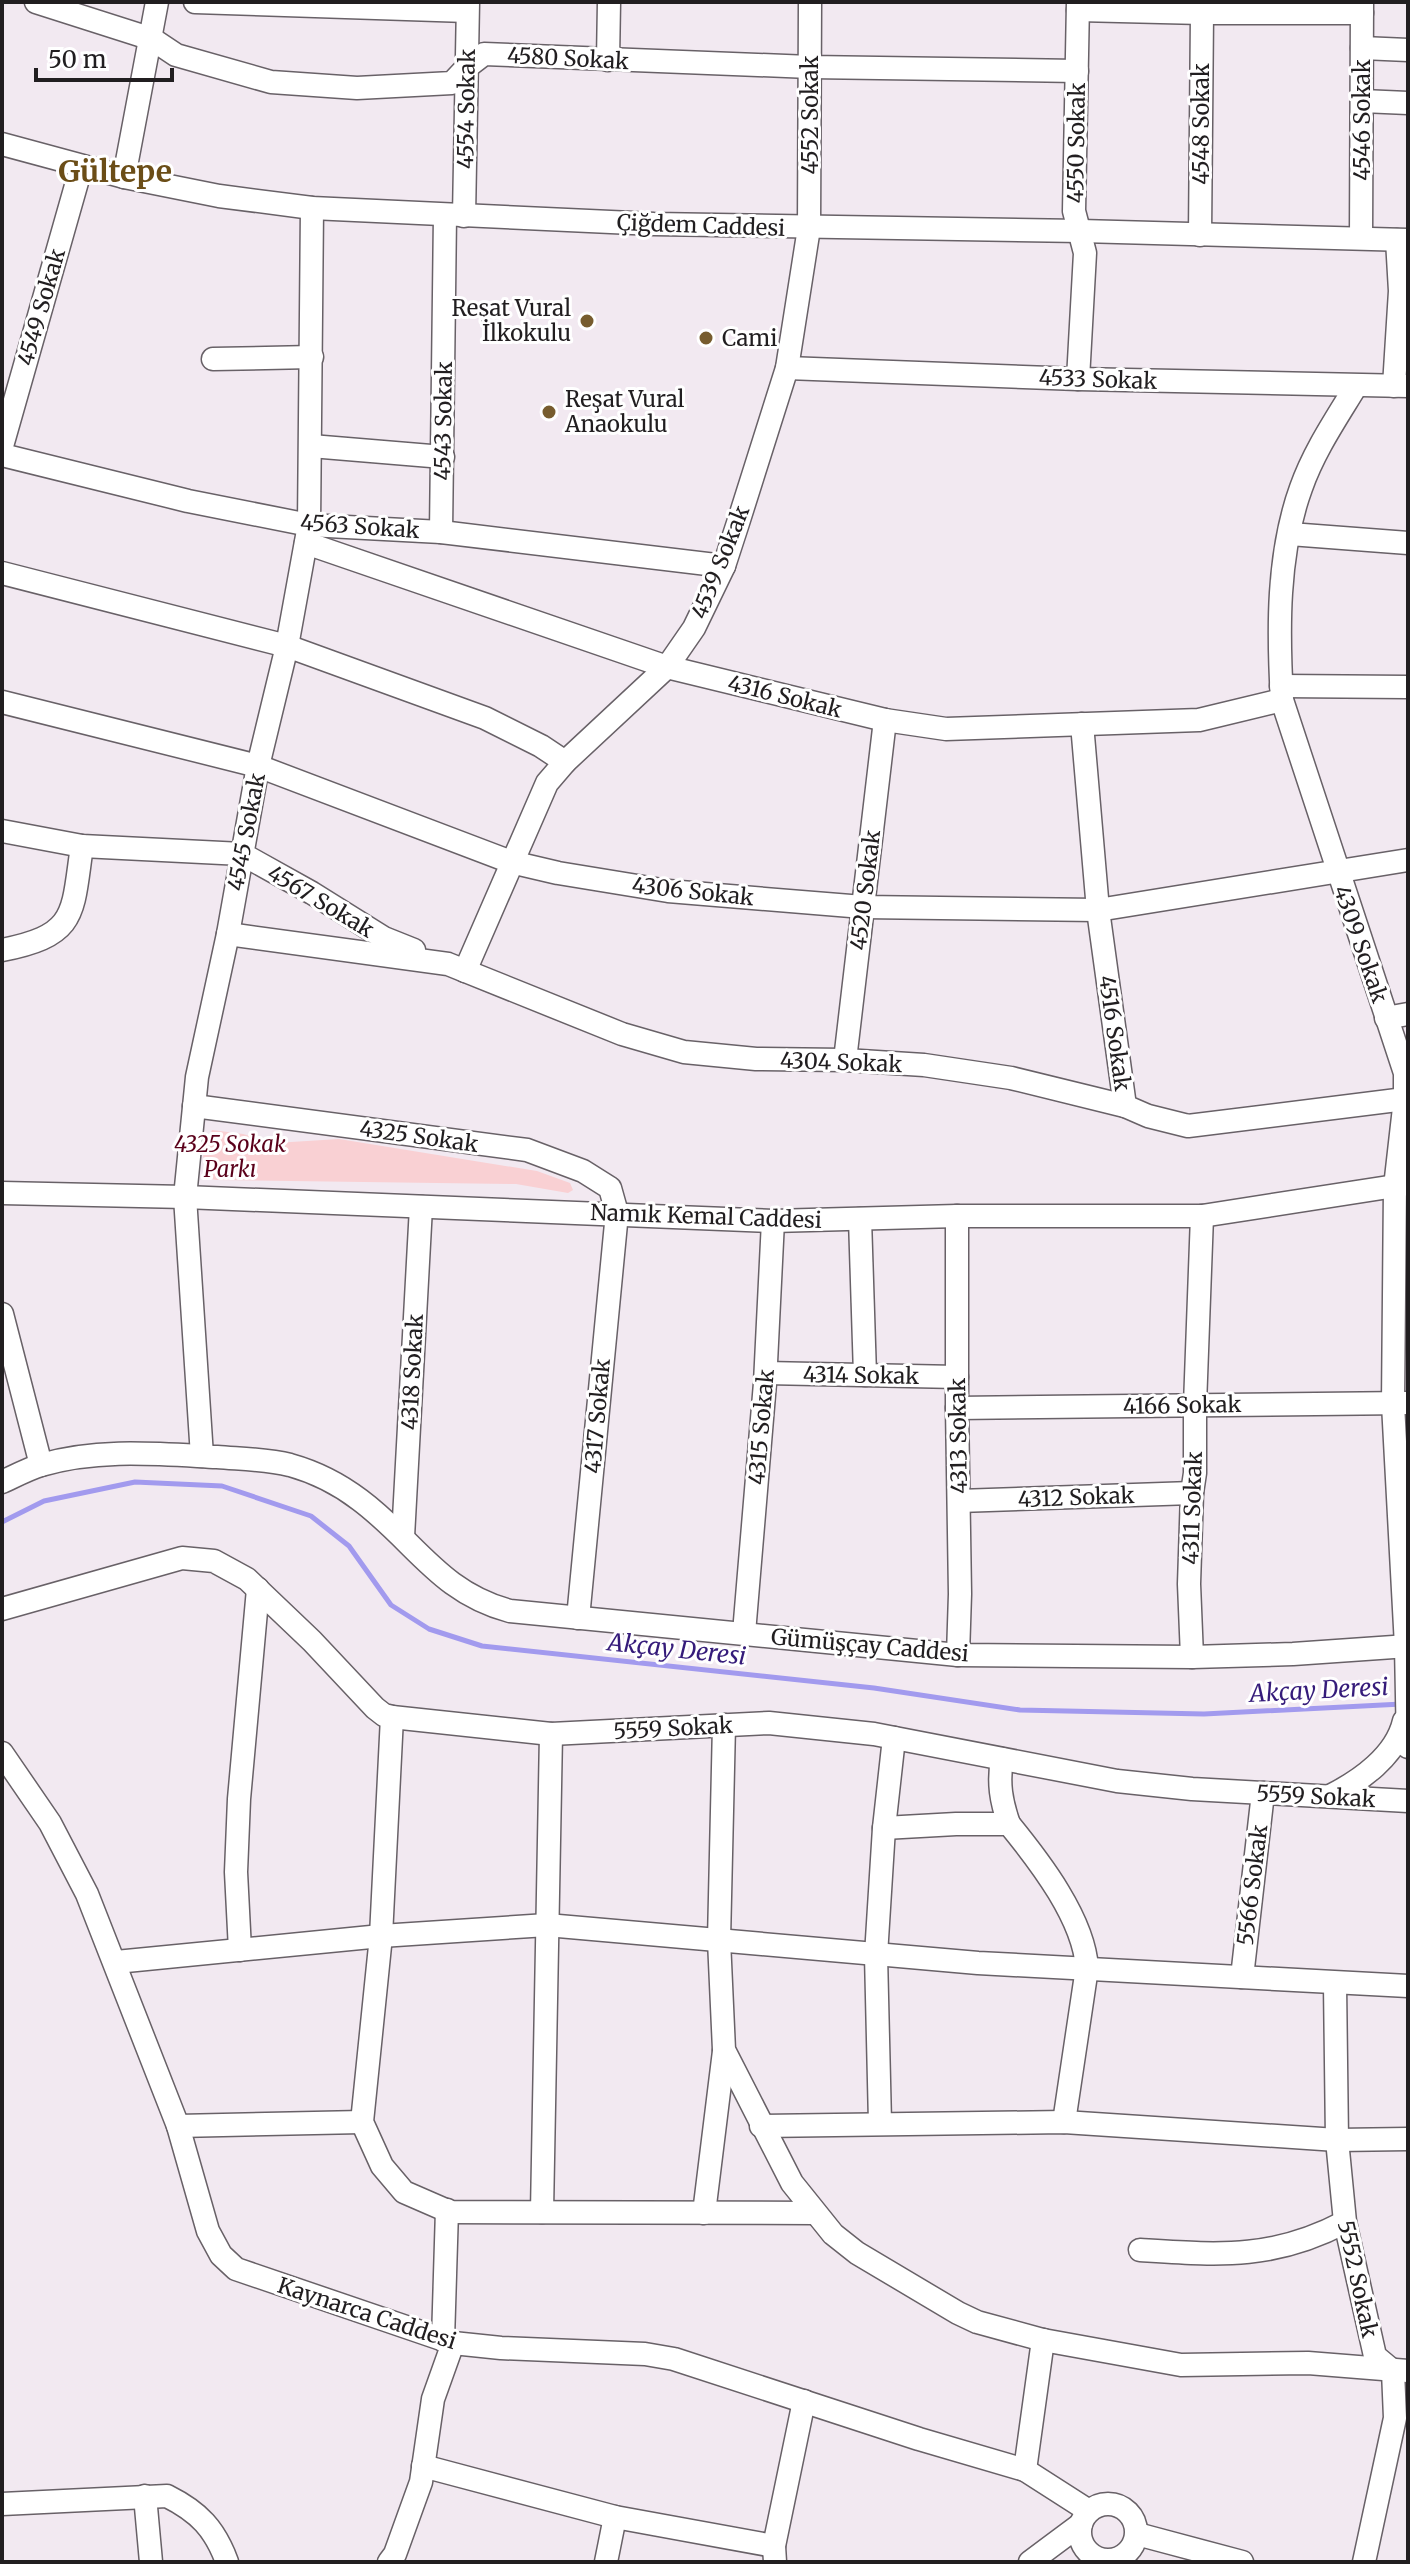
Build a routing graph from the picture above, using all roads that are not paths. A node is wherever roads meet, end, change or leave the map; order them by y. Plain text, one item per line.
1 (36, 2) edge
2 (157, 2) edge
3 (195, 2) edge
4 (609, 2) edge
5 (810, 2) edge
6 (468, 6) edge
7 (1078, 6) edge
8 (1362, 7) edge
9 (1202, 13) junction
10 (152, 39) junction
11 (1362, 48) junction
12 (1408, 50) edge
13 (608, 60) junction
14 (467, 67) junction
15 (810, 67) junction
16 (1077, 71) junction
17 (1362, 101) junction
18 (1408, 103) edge
19 (2, 144) edge
20 (81, 168) junction
21 (124, 177) junction
22 (312, 208) junction
23 (455, 215) junction
24 (809, 228) junction
25 (1081, 231) junction
26 (1200, 235) junction
27 (1361, 238) junction
28 (1402, 240) edge
29 (1404, 293) edge
30 (312, 357) junction
31 (213, 359) dead end
32 (787, 368) junction
33 (1078, 379) junction
34 (1356, 386) junction
35 (1401, 386) edge
36 (2, 446) edge
37 (311, 446) junction
38 (2, 455) edge
39 (443, 457) junction
40 (441, 532) junction
41 (307, 534) junction
42 (1290, 534) junction
43 (1408, 543) edge
44 (724, 566) junction
45 (2, 573) edge
46 (287, 646) junction
47 (667, 667) junction
48 (1408, 687) edge
49 (1281, 693) junction
50 (2, 702) edge
51 (885, 720) junction
52 (1082, 724) junction
53 (565, 762) junction
54 (258, 766) junction
55 (2, 831) edge
56 (82, 846) junction
57 (242, 854) junction
58 (1408, 860) edge
59 (511, 862) junction
60 (1336, 870) junction
61 (863, 907) junction
62 (1098, 910) junction
63 (228, 934) junction
64 (2, 950) edge
65 (456, 967) junction
66 (1397, 1016) edge
67 (845, 1060) junction
68 (1405, 1099) junction
69 (194, 1106) junction
70 (1125, 1106) junction
71 (1402, 1186) edge
72 (2, 1193) edge
73 (185, 1197) junction
74 (421, 1207) junction
75 (617, 1213) junction
76 (957, 1216) junction
77 (1202, 1216) junction
78 (860, 1219) junction
79 (773, 1221) junction
80 (2, 1314) edge
81 (766, 1373) junction
82 (865, 1375) junction
83 (957, 1377) junction
84 (1401, 1403) edge
85 (1195, 1405) junction
86 (957, 1408) junction
87 (202, 1456) junction
88 (41, 1465) junction
89 (2, 1482) edge
90 (1192, 1493) junction
91 (959, 1501) junction
92 (403, 1537) junction
93 (258, 1589) junction
94 (2, 1609) edge
95 (578, 1618) junction
96 (744, 1633) junction
97 (1407, 1646) edge
98 (958, 1655) junction
99 (1192, 1657) junction
100 (1406, 1715) junction
101 (392, 1717) junction
102 (724, 1725) junction
103 (551, 1734) junction
104 (894, 1738) junction
105 (1408, 1747) edge
106 (2, 1753) edge
107 (1002, 1759) junction
108 (1263, 1793) junction
109 (1329, 1797) junction
110 (1408, 1801) edge
111 (1009, 1824) junction
112 (884, 1828) junction
113 (547, 1925) junction
114 (381, 1936) junction
115 (719, 1940) junction
116 (240, 1950) junction
117 (876, 1955) junction
118 (116, 1962) junction
119 (1087, 1968) junction
120 (1242, 1977) junction
121 (1335, 1984) junction
122 (1408, 1986) edge
123 (724, 2050) junction
124 (362, 2122) junction
125 (1064, 2122) junction
126 (880, 2123) junction
127 (178, 2126) junction
128 (761, 2126) junction
129 (1408, 2139) edge
130 (1337, 2140) junction
131 (447, 2210) junction
132 (542, 2212) junction
133 (704, 2213) junction
134 (815, 2213) junction
135 (1345, 2222) junction
136 (1140, 2250) dead end
137 (1043, 2340) junction
138 (448, 2341) junction
139 (1401, 2371) edge
140 (804, 2401) junction
141 (423, 2466) junction
142 (1025, 2470) junction
143 (145, 2496) junction
144 (2, 2504) edge
145 (615, 2517) junction
146 (1085, 2517) junction
147 (1137, 2534) junction
148 (774, 2554) edge
149 (1105, 2561) edge
150 (151, 2562) edge
151 (227, 2562) edge
152 (389, 2562) edge
153 (606, 2562) edge
154 (1030, 2562) edge
155 (1242, 2562) edge
156 (1364, 2562) edge

1 - 10 street, 4580 Sokak
2 - 10 street
3 - 6 street
4 - 13 street
5 - 15 street, 4552 Sokak
6 - 14 street, 4554 Sokak
7 - 9 street
7 - 16 street, 4550 Sokak
8 - 9 street
8 - 11 street, 4546 Sokak
9 - 26 street, 4548 Sokak
10 - 14 street, 4580 Sokak
10 - 21 street
11 - 12 street
11 - 17 street, 4546 Sokak
13 - 14 street, 4580 Sokak
13 - 15 street, 4580 Sokak
14 - 23 street, 4554 Sokak
15 - 16 street, 4580 Sokak
15 - 24 street, 4552 Sokak
16 - 25 street, 4550 Sokak
17 - 18 street
17 - 27 street, 4546 Sokak
19 - 20 street, Çiğdem Caddesi
20 - 21 street, Çiğdem Caddesi
20 - 36 street, 4549 Sokak
21 - 22 street, Çiğdem Caddesi
22 - 23 street, Çiğdem Caddesi
22 - 30 street, 4545 Sokak
23 - 24 street, Çiğdem Caddesi
23 - 39 street, 4543 Sokak
24 - 25 street, Çiğdem Caddesi
24 - 32 street, 4539 Sokak
25 - 26 street, Çiğdem Caddesi
25 - 33 street, 4550 Sokak
26 - 27 street, Çiğdem Caddesi
27 - 28 street, Çiğdem Caddesi
28 - 29 street
29 - 35 street
30 - 31 street
30 - 37 street, 4545 Sokak
32 - 33 street, 4533 Sokak
32 - 44 street, 4539 Sokak
33 - 34 street, 4533 Sokak
34 - 35 street, 4533 Sokak
34 - 42 street, 4309 Sokak
37 - 39 street
37 - 41 street, 4545 Sokak
38 - 41 street, 4563 Sokak
39 - 40 street, 4543 Sokak
40 - 41 street, 4563 Sokak
40 - 44 street, 4563 Sokak
41 - 46 street, 4545 Sokak
41 - 47 street, 4316 Sokak
42 - 43 street
42 - 49 street, 4309 Sokak
44 - 47 street, 4539 Sokak
45 - 46 street
46 - 53 street
46 - 54 street, 4545 Sokak
47 - 51 street, 4316 Sokak
47 - 53 street, 4539 Sokak
48 - 49 street, 4316 Sokak
49 - 52 street, 4316 Sokak
49 - 60 street, 4309 Sokak
50 - 54 street, 4306 Sokak
51 - 52 street, 4316 Sokak
51 - 61 street, 4520 Sokak
52 - 62 street, 4516 Sokak
53 - 59 street, 4539 Sokak
54 - 57 street, 4545 Sokak
54 - 59 street, 4306 Sokak
55 - 56 street, 4567 Sokak
56 - 57 street, 4567 Sokak
56 - 64 street
57 - 63 street, 4545 Sokak
57 - 65 street, 4567 Sokak
58 - 60 street, 4306 Sokak
59 - 61 street, 4306 Sokak
59 - 65 street, 4539 Sokak
60 - 62 street, 4306 Sokak
60 - 66 street, 4309 Sokak
61 - 62 street, 4306 Sokak
61 - 67 street, 4520 Sokak
62 - 70 street, 4516 Sokak
63 - 65 street
63 - 69 street, 4545 Sokak
65 - 67 street, 4304 Sokak
66 - 68 street, 4309 Sokak
67 - 70 street, 4304 Sokak
68 - 70 street, 4516 Sokak
68 - 71 street, 4309 Sokak
69 - 73 street, 4545 Sokak
69 - 75 street, 4325 Sokak
71 - 77 street, Namık Kemal Caddesi
71 - 84 street, 4309 Sokak
72 - 73 street, Namık Kemal Caddesi
73 - 74 street, Namık Kemal Caddesi
73 - 87 street, 4545 Sokak
74 - 75 street, Namık Kemal Caddesi
74 - 92 street, 4318 Sokak
75 - 79 street, Namık Kemal Caddesi
75 - 95 street, 4317 Sokak
76 - 77 street, Namık Kemal Caddesi
76 - 78 street, Namık Kemal Caddesi
76 - 83 street, 4313 Sokak
77 - 85 street, 4311 Sokak
78 - 79 street, Namık Kemal Caddesi
78 - 82 street
79 - 81 street, 4315 Sokak
80 - 88 street
81 - 82 street, 4314 Sokak
81 - 96 street, 4315 Sokak
82 - 83 street, 4314 Sokak
83 - 86 street, 4313 Sokak
84 - 85 street, 4166 Sokak
84 - 97 street, 4309 Sokak
85 - 86 street, 4166 Sokak
85 - 90 street, 4311 Sokak
86 - 91 street, 4313 Sokak
87 - 88 street, Gümüşçay Caddesi
87 - 92 street, Gümüşçay Caddesi
88 - 89 street, Gümüşçay Caddesi
90 - 91 street, 4312 Sokak
90 - 99 street, 4311 Sokak
91 - 98 street, 4313 Sokak
92 - 95 street, Gümüşçay Caddesi
93 - 94 street
93 - 101 street
93 - 116 street
95 - 96 street, Gümüşçay Caddesi
96 - 98 street, Gümüşçay Caddesi
97 - 99 street, Gümüşçay Caddesi
97 - 100 street, 4309 Sokak
98 - 99 street, Gümüşçay Caddesi
100 - 105 street, 4309 Sokak
100 - 109 street, 4309 Sokak
101 - 103 street, 5559 Sokak
101 - 114 street
102 - 103 street, 5559 Sokak
102 - 104 street, 5559 Sokak
102 - 115 street
103 - 113 street
104 - 107 street, 5559 Sokak
104 - 112 street
106 - 118 street, Kaynarca Caddesi
107 - 108 street, 5559 Sokak
107 - 111 street
108 - 109 street, 5559 Sokak
108 - 120 street, 5566 Sokak
109 - 110 street, 5559 Sokak
111 - 112 street
111 - 119 street
112 - 117 street
113 - 114 street
113 - 115 street
113 - 132 street
114 - 116 street
114 - 124 street
115 - 117 street
115 - 123 street
116 - 118 street
117 - 119 street
117 - 126 street
118 - 127 street, Kaynarca Caddesi
119 - 120 street
119 - 125 street
120 - 121 street
121 - 122 street
121 - 130 street, 5552 Sokak
123 - 128 street
123 - 133 street
124 - 127 street
124 - 131 street
125 - 126 street
125 - 130 street
126 - 128 street
127 - 138 street, Kaynarca Caddesi
128 - 134 street
129 - 130 street
130 - 135 street, 5552 Sokak
131 - 132 street
131 - 138 street
132 - 133 street
133 - 134 street
134 - 137 street
135 - 136 street
135 - 139 street, 5552 Sokak
137 - 139 street
137 - 142 street
138 - 140 street, Kaynarca Caddesi
138 - 141 street
139 - 156 street
140 - 142 street, Kaynarca Caddesi
140 - 148 street
141 - 145 street
141 - 152 street
142 - 146 street, Kaynarca Caddesi
143 - 144 street
143 - 150 street
143 - 151 street
145 - 148 street
145 - 153 street
146 - 147 street
146 - 149 street
146 - 154 street
147 - 149 street
147 - 155 street

